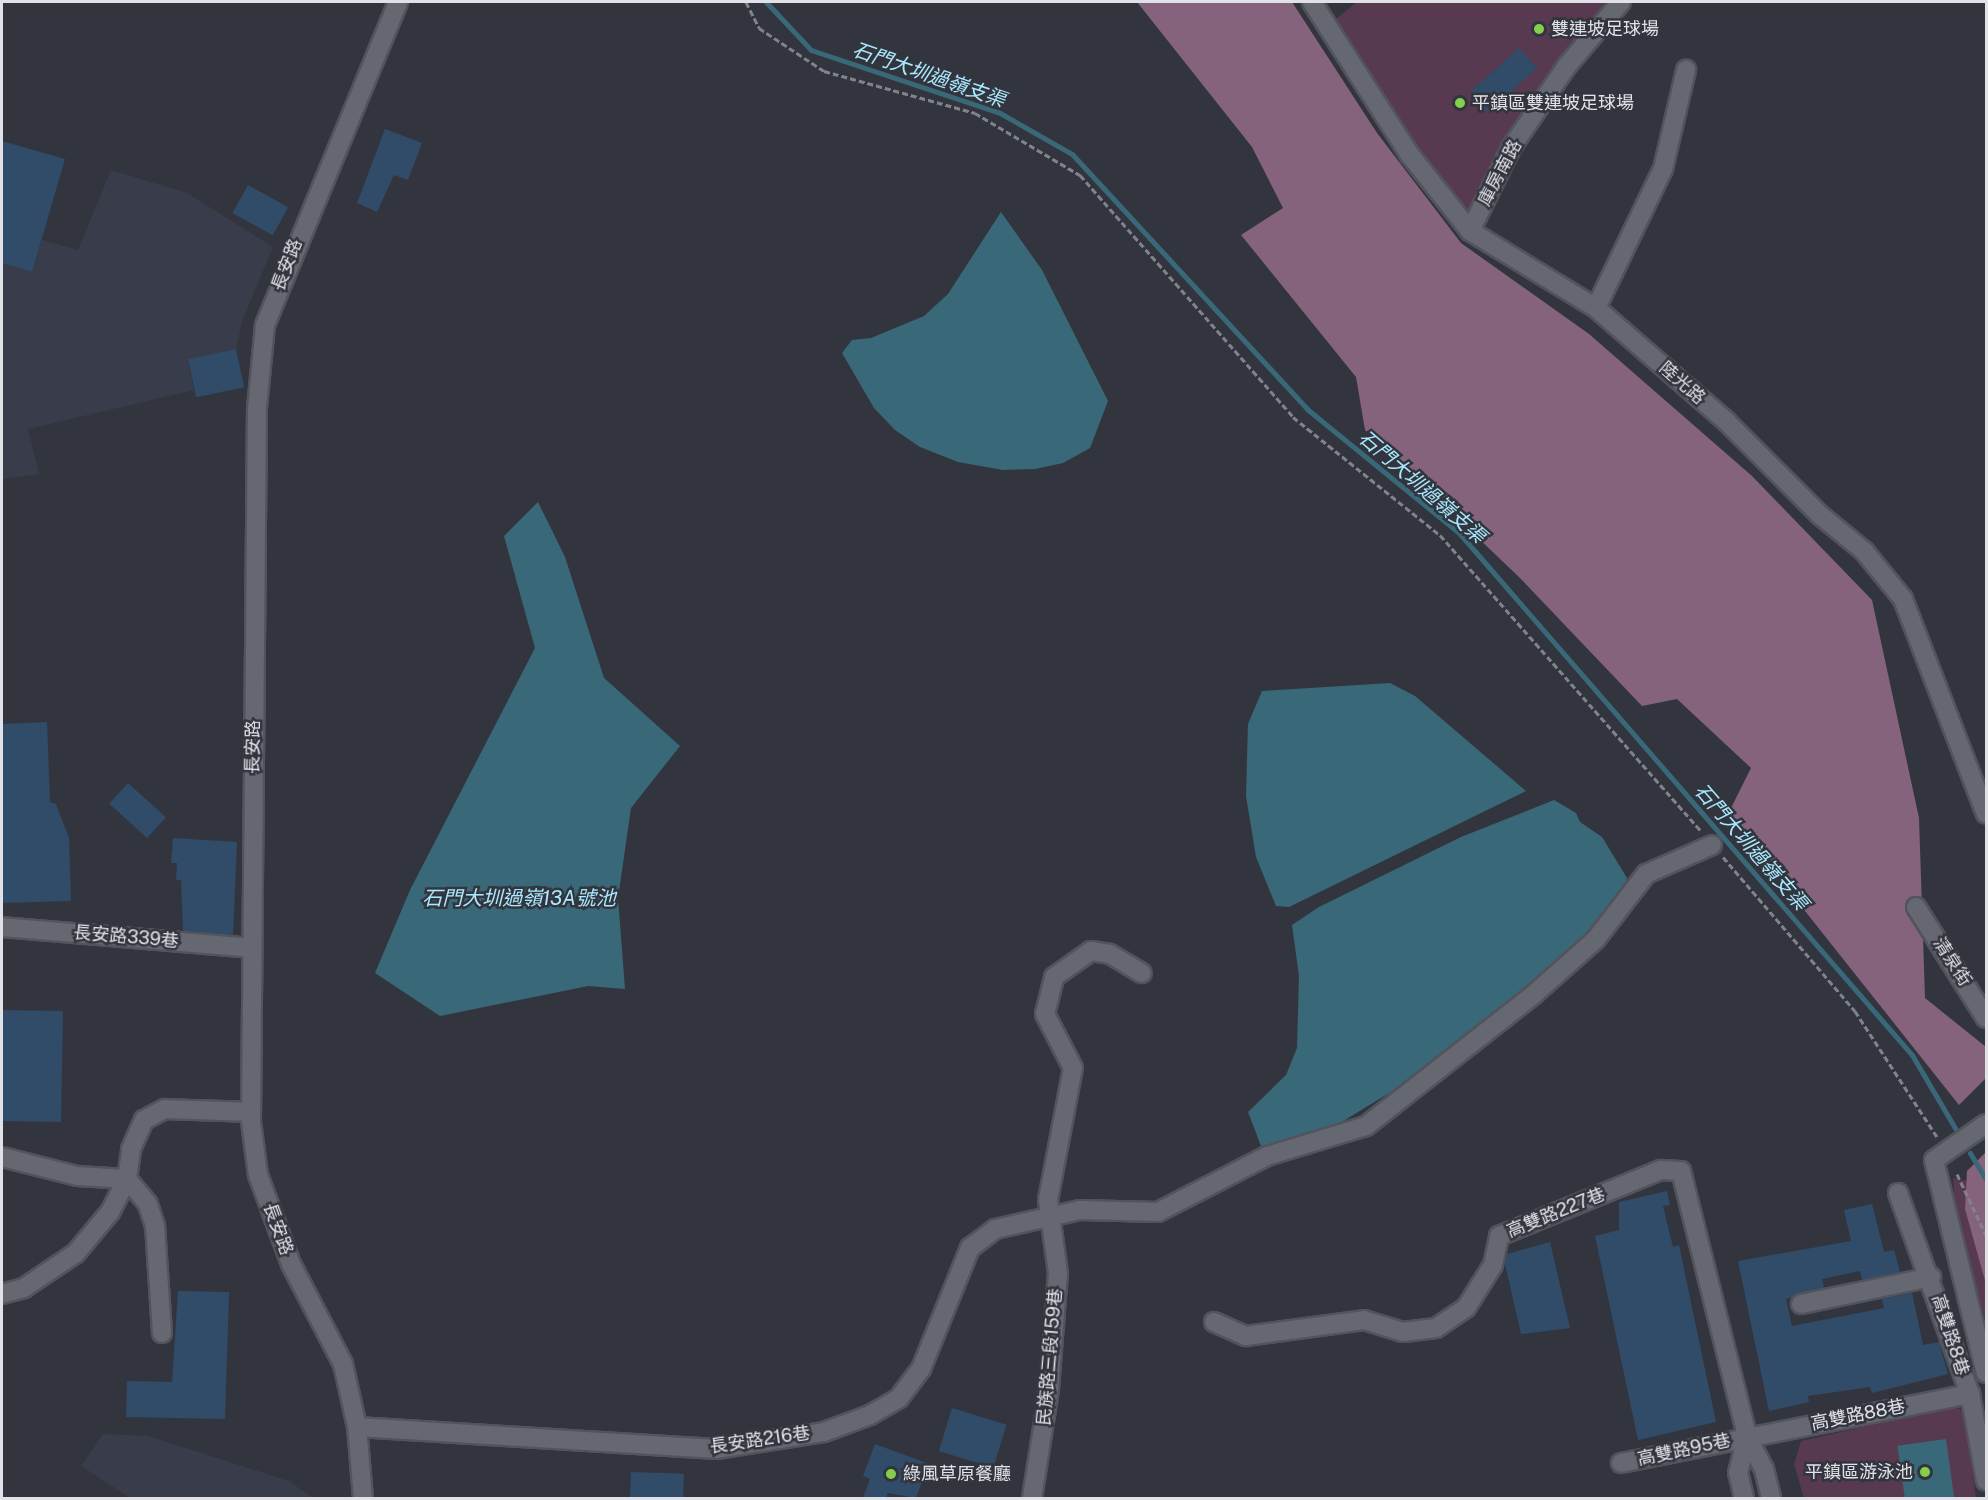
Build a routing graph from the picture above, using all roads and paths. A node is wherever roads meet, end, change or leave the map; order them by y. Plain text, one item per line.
1 (398, 2) edge
2 (746, 2) edge
3 (1312, 2) edge
4 (1621, 2) edge
5 (1686, 70) dead end
6 (1470, 231) junction
7 (1596, 308) junction
8 (1986, 814) edge
9 (1712, 845) junction
10 (1916, 907) dead end
11 (2, 927) edge
12 (250, 948) junction
13 (1142, 973) dead end
14 (1986, 1018) edge
15 (251, 1112) junction
16 (1986, 1124) edge
17 (1946, 1151) junction
18 (2, 1157) edge
19 (127, 1179) junction
20 (1898, 1193) dead end
21 (1051, 1215) junction
22 (1986, 1235) edge
23 (1931, 1277) junction
24 (2, 1294) edge
25 (1801, 1304) dead end
26 (1214, 1322) dead end
27 (162, 1333) dead end
28 (1986, 1373) edge
29 (1970, 1395) junction
30 (357, 1427) junction
31 (1747, 1436) junction
32 (1620, 1463) dead end
33 (1986, 1474) edge
34 (363, 1498) edge
35 (1032, 1498) edge
36 (1744, 1498) edge
37 (1771, 1498) edge

1 - 12 street, 長安路
2 - 9 path
3 - 6 street, 陸光路
4 - 6 street, 庫房南路
5 - 7 street
6 - 7 street, 陸光路
7 - 8 street, 陸光路
9 - 17 path
9 - 21 street, 長安路216巷
10 - 14 street, 清泉街
11 - 12 street, 長安路339巷
12 - 15 street, 長安路
13 - 21 street, 民族路三段159巷
15 - 19 street
15 - 30 street, 長安路
16 - 17 street
17 - 22 path
17 - 28 street
18 - 19 street
19 - 24 street
19 - 27 street
20 - 23 street, 高雙路8巷
21 - 30 street, 長安路216巷
21 - 35 street, 民族路三段159巷
23 - 25 street
23 - 29 street, 高雙路8巷
26 - 31 street, 高雙路227巷
29 - 31 street, 高雙路88巷
29 - 33 street, 高雙路8巷
30 - 34 street, 長安路
31 - 32 street, 高雙路95巷
31 - 36 street
31 - 37 street

